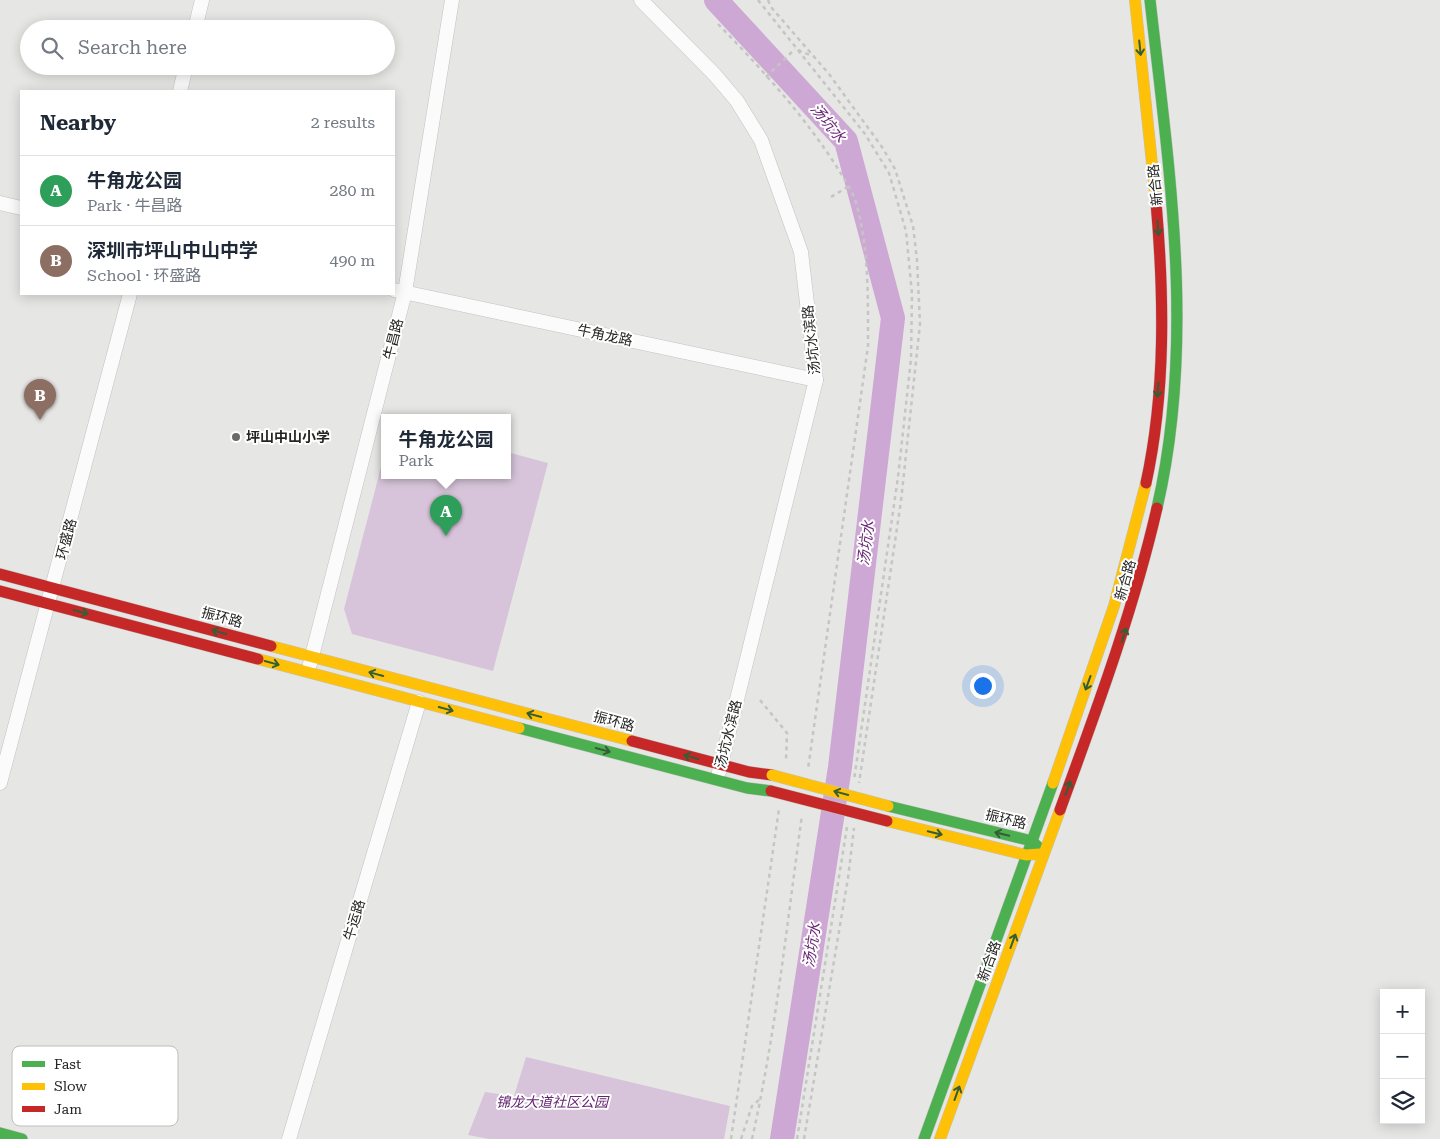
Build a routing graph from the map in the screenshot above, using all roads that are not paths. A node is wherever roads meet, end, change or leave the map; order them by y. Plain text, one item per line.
1 (202, 0) edge
2 (452, 0) edge
3 (641, 0) edge
4 (1150, 0) edge
5 (1159, 0) edge
6 (1134, 2) edge
7 (197, 20) edge
8 (1152, 20) junction
9 (184, 75) edge
10 (180, 90) edge
11 (0, 203) edge
12 (20, 208) edge
13 (399, 291) edge
14 (130, 295) edge
15 (816, 380) junction
16 (0, 574) edge
17 (53, 588) junction
18 (0, 591) edge
19 (49, 604) junction
20 (312, 657) junction
21 (308, 672) junction
22 (419, 702) junction
23 (720, 765) junction
24 (717, 780) junction
25 (0, 783) edge
26 (1032, 841) junction
27 (1044, 853) junction
28 (1026, 855) junction
29 (0, 1133) edge
30 (22, 1139) edge
31 (289, 1139) edge
32 (924, 1139) edge
33 (940, 1139) edge

1 - 7 street
2 - 13 street, 牛昌路
3 - 15 street, 汤坑水滨路
4 - 8 street, 新合路
5 - 8 street
6 -> 26 street, 新合路
27 -> 8 street, 新合路
9 - 10 street
11 - 12 street
13 - 15 street, 牛角龙路
13 - 20 street, 牛昌路
14 - 17 street, 环盛路
15 - 23 street, 汤坑水滨路
16 - 17 street, 振环路
17 - 19 street, 环盛路
20 -> 17 street, 振环路
18 - 19 street
19 -> 21 street
19 - 25 street, 环盛路
20 - 21 street, 牛昌路
23 -> 20 street, 振环路
21 - 22 street
22 -> 24 street
22 - 31 street, 牛运路
23 - 24 street, 汤坑水滨路
26 -> 23 street, 振环路, bridge
24 -> 28 street, bridge
26 - 27 street, 振环路
26 - 28 street, 新合路
27 - 28 street
33 -> 27 street, 新合路
28 - 32 street, 新合路
29 - 30 street

